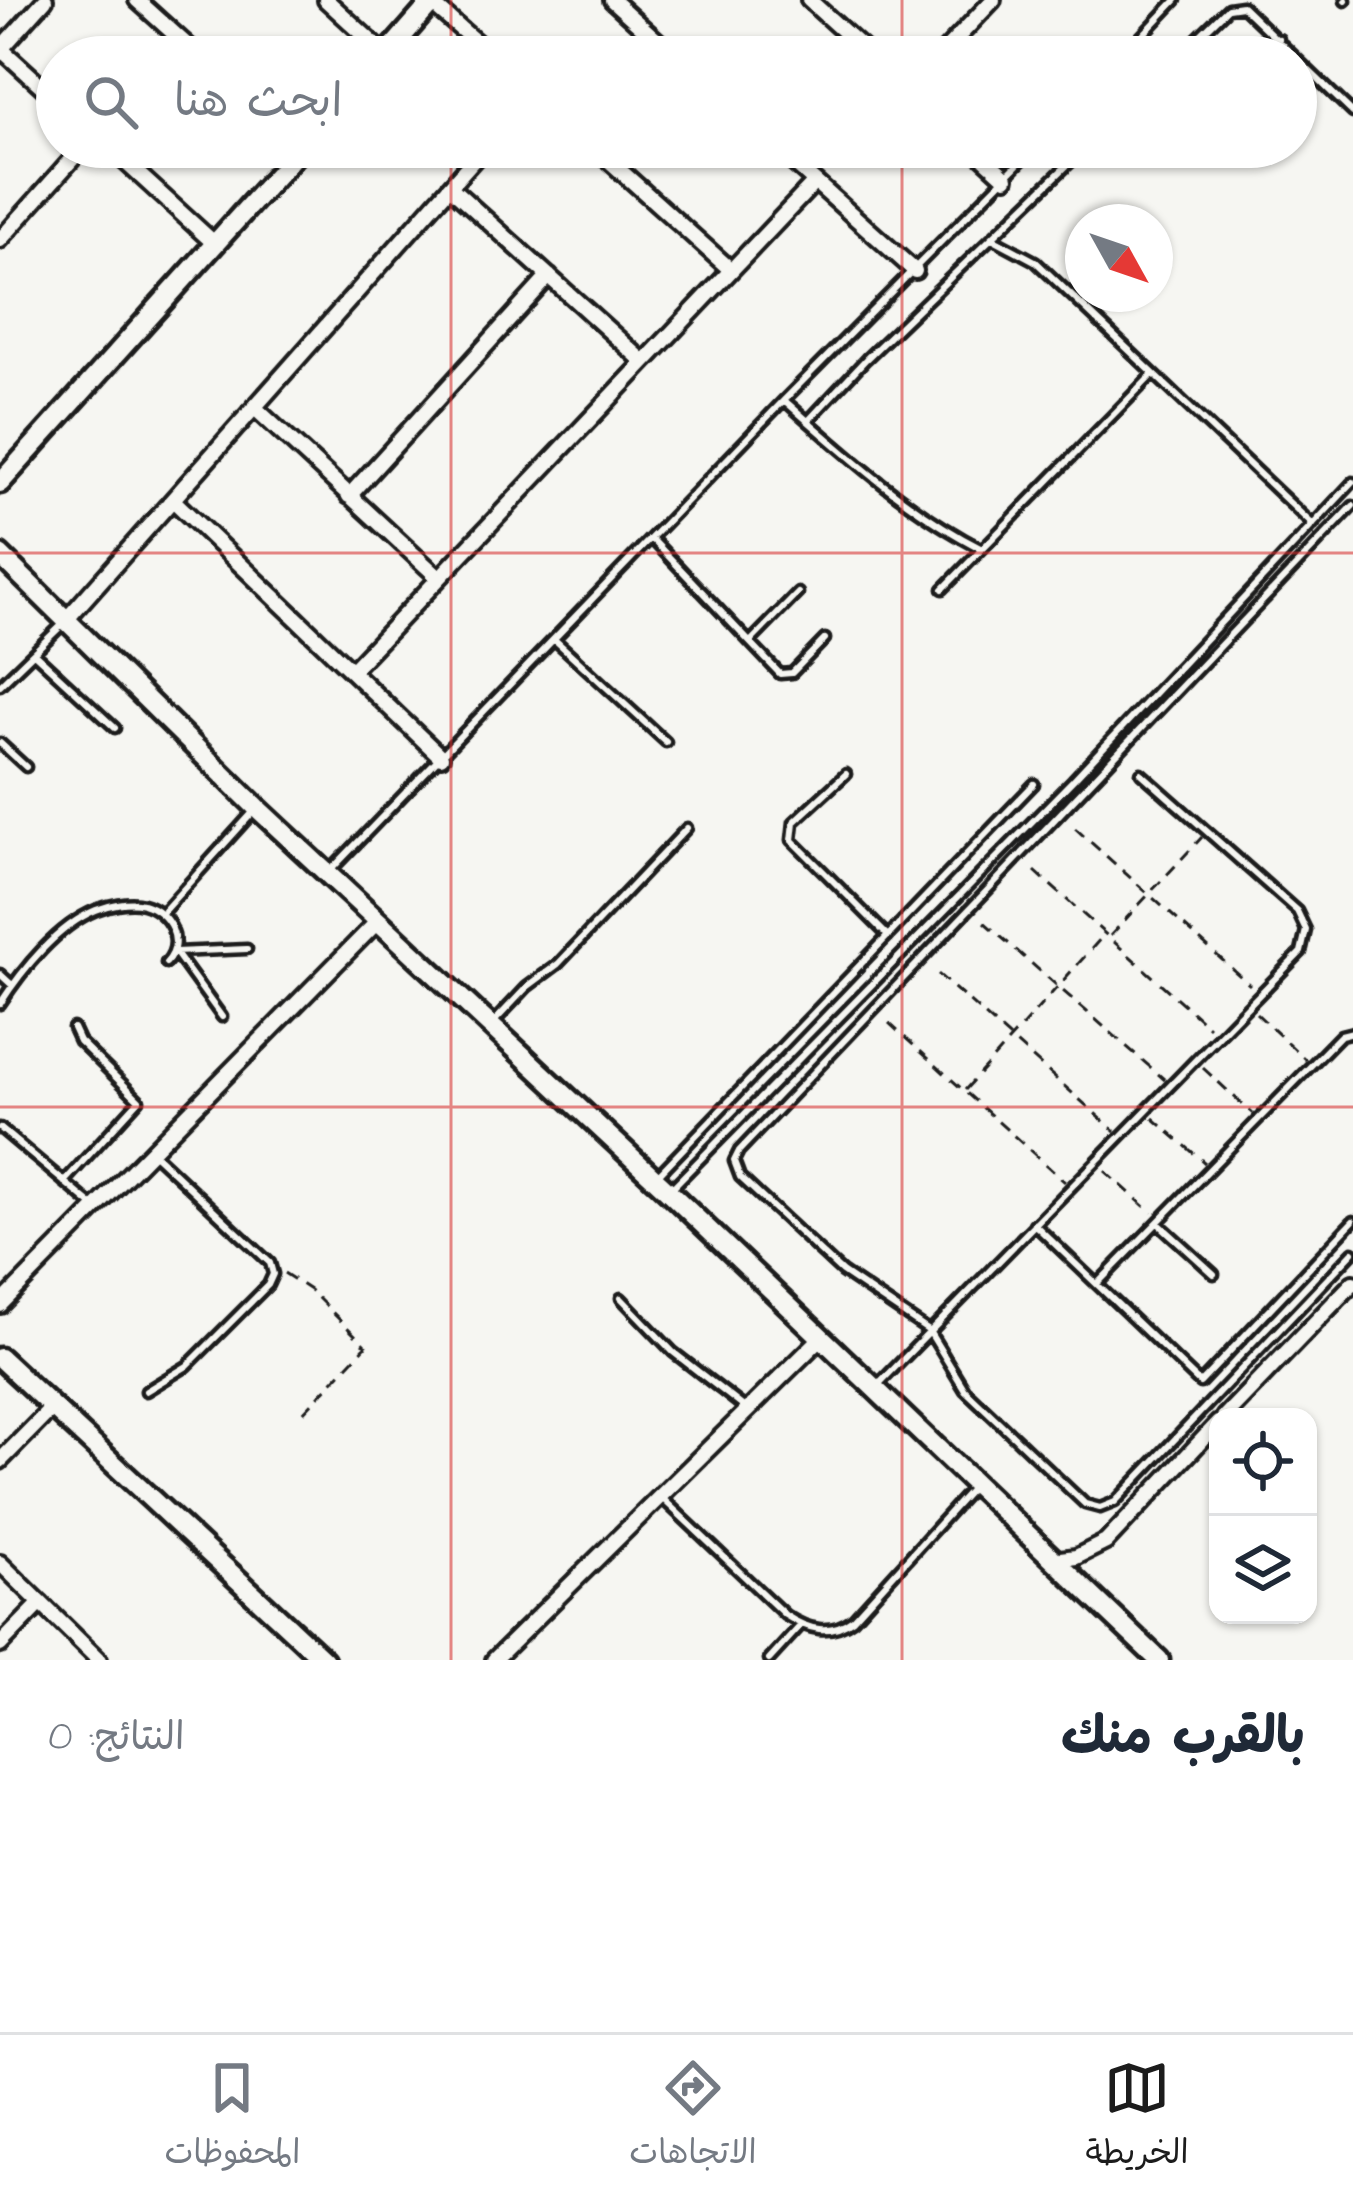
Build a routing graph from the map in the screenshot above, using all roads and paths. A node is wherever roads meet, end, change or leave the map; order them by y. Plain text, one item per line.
1 (45, 0) edge
2 (137, 0) edge
3 (326, 0) edge
4 (611, 0) edge
5 (809, 0) edge
6 (992, 0) edge
7 (1176, 0) edge
8 (433, 2) edge
9 (177, 36) edge
10 (364, 36) edge
11 (403, 36) edge
12 (470, 36) edge
13 (652, 36) edge
14 (849, 36) edge
15 (959, 36) edge
16 (1142, 36) edge
17 (1199, 36) edge
18 (1276, 36) edge
19 (0, 50) edge
20 (1317, 77) edge
21 (36, 82) edge
22 (1353, 113) edge
23 (64, 168) edge
24 (132, 168) edge
25 (282, 168) edge
26 (467, 168) edge
27 (617, 168) edge
28 (799, 168) edge
29 (995, 168) edge
30 (1015, 168) edge
31 (1064, 168) edge
32 (1006, 178) junction
33 (815, 182) junction
34 (450, 187) junction
35 (992, 238) junction
36 (0, 240) edge
37 (215, 244) junction
38 (731, 270) junction
39 (915, 271) junction
40 (549, 276) junction
41 (644, 362) junction
42 (1152, 375) junction
43 (784, 400) junction
44 (255, 408) junction
45 (808, 421) junction
46 (1353, 482) edge
47 (0, 483) edge
48 (350, 496) junction
49 (173, 500) junction
50 (1353, 506) edge
51 (1312, 525) junction
52 (652, 539) junction
53 (982, 549) junction
54 (0, 556) edge
55 (439, 578) junction
56 (943, 589) dead end
57 (797, 593) dead end
58 (66, 620) junction
59 (824, 639) dead end
60 (555, 640) junction
61 (749, 642) junction
62 (34, 653) junction
63 (353, 669) junction
64 (0, 685) edge
65 (116, 728) dead end
66 (665, 742) dead end
67 (0, 743) edge
68 (441, 757) junction
69 (26, 767) dead end
70 (1141, 773) dead end
71 (846, 774) dead end
72 (1034, 784) dead end
73 (257, 808) junction
74 (687, 828) dead end
75 (1075, 828) dead end
76 (1207, 832) junction
77 (1035, 871) dead end
78 (327, 874) junction
79 (1149, 894) junction
80 (161, 914) junction
81 (378, 921) junction
82 (984, 922) dead end
83 (888, 936) junction
84 (1107, 936) junction
85 (247, 949) dead end
86 (175, 952) junction
87 (166, 963) dead end
88 (0, 974) edge
89 (938, 974) dead end
90 (12, 985) junction
91 (1058, 986) junction
92 (1260, 994) junction
93 (0, 1004) edge
94 (1249, 1006) junction
95 (222, 1017) dead end
96 (889, 1023) dead end
97 (490, 1026) junction
98 (73, 1028) dead end
99 (1353, 1032) edge
100 (1220, 1036) junction
101 (1011, 1039) junction
102 (1195, 1061) junction
103 (1312, 1065) junction
104 (1171, 1085) junction
105 (964, 1091) junction
106 (1145, 1111) junction
107 (1259, 1119) junction
108 (0, 1128) edge
109 (1121, 1136) junction
110 (151, 1151) junction
111 (1095, 1162) junction
112 (1210, 1168) junction
113 (64, 1182) junction
114 (662, 1185) junction
115 (1071, 1187) junction
116 (95, 1208) junction
117 (1353, 1221) edge
118 (1158, 1222) junction
119 (1034, 1224) junction
120 (1353, 1252) edge
121 (272, 1266) junction
122 (1214, 1274) dead end
123 (1353, 1282) edge
124 (1097, 1284) junction
125 (621, 1298) dead end
126 (0, 1305) edge
127 (929, 1331) junction
128 (821, 1338) junction
129 (0, 1358) edge
130 (874, 1389) junction
131 (146, 1390) dead end
132 (53, 1407) junction
133 (1233, 1408) edge
134 (748, 1410) junction
135 (302, 1414) dead end
136 (1209, 1433) edge
137 (0, 1461) edge
138 (974, 1484) junction
139 (660, 1497) junction
140 (1053, 1560) junction
141 (0, 1563) edge
142 (41, 1603) junction
143 (801, 1624) junction
144 (0, 1645) edge
145 (1151, 1657) edge
146 (99, 1660) edge
147 (324, 1660) edge
148 (494, 1660) edge
149 (769, 1660) edge

1 - 19 street
2 - 9 street
3 - 10 street
4 - 13 street
5 - 14 street
6 - 15 street
7 - 16 lane
8 - 11 street
8 - 12 street
17 - 18 lane
19 - 21 street
20 - 22 lane
23 - 36 street
24 - 37 street
25 - 37 street
26 - 34 street
27 - 38 street
28 - 33 street
29 - 32 street
30 - 32 lane
31 - 35 lane
32 - 39 lane
33 - 38 street
33 - 39 street
34 - 40 street
34 - 44 street
35 - 42 lane
35 - 45 lane
37 - 47 street
38 - 41 street
39 - 43 lane
40 - 41 street
40 - 48 street
41 - 55 street
42 - 51 lane
42 - 53 lane
43 - 45 lane
43 - 52 lane
44 - 48 street
44 - 49 street
45 - 53 lane
46 - 51 lane
48 - 55 street
49 - 58 street
49 - 63 street
50 - 127 lane
51 - 114 lane
52 - 60 lane
52 - 61 lane
53 - 56 lane
54 - 58 street
55 - 63 street
57 - 61 lane
58 - 62 lane
58 - 73 street
59 - 61 lane
60 - 66 lane
60 - 68 lane
62 - 64 lane
62 - 65 lane
63 - 68 street
67 - 69 lane
68 - 78 lane
70 - 76 lane
71 - 83 lane
72 - 83 lane
73 - 78 street
73 - 80 lane
74 - 97 lane
75 - 79 path
76 - 79 path
76 - 92 lane
77 - 84 path
78 - 81 street
79 - 84 path
79 - 92 path
80 - 86 lane
80 - 90 lane
81 - 97 street
81 - 110 street
82 - 91 path
83 - 114 lane
84 - 91 path
84 - 100 path
85 - 86 lane
86 - 87 lane
86 - 95 lane
88 - 90 lane
89 - 101 path
90 - 93 lane
91 - 101 path
91 - 104 path
92 - 94 lane
94 - 100 lane
94 - 103 path
96 - 105 path
97 - 114 street
98 - 113 lane
99 - 103 lane
100 - 102 lane
101 - 105 path
101 - 109 path
102 - 104 lane
102 - 107 path
103 - 107 lane
104 - 106 lane
105 - 115 path
106 - 109 lane
106 - 112 path
107 - 112 lane
108 - 113 lane
109 - 111 lane
110 - 116 street
110 - 121 lane
111 - 115 lane
111 - 118 path
112 - 118 lane
113 - 116 lane
114 - 128 street
115 - 119 lane
116 - 126 street
117 - 124 lane
118 - 122 lane
118 - 124 lane
119 - 124 lane
119 - 127 lane
120 - 127 lane
121 - 131 lane
121 - 135 path
123 - 133 street
125 - 134 lane
127 - 130 lane
128 - 130 street
128 - 134 street
129 - 132 street
130 - 138 street
132 - 137 street
132 - 147 street
134 - 139 street
136 - 140 street
138 - 140 street
138 - 143 lane
139 - 143 lane
139 - 148 street
140 - 145 street
141 - 142 street
142 - 144 street
142 - 146 street
143 - 149 lane

